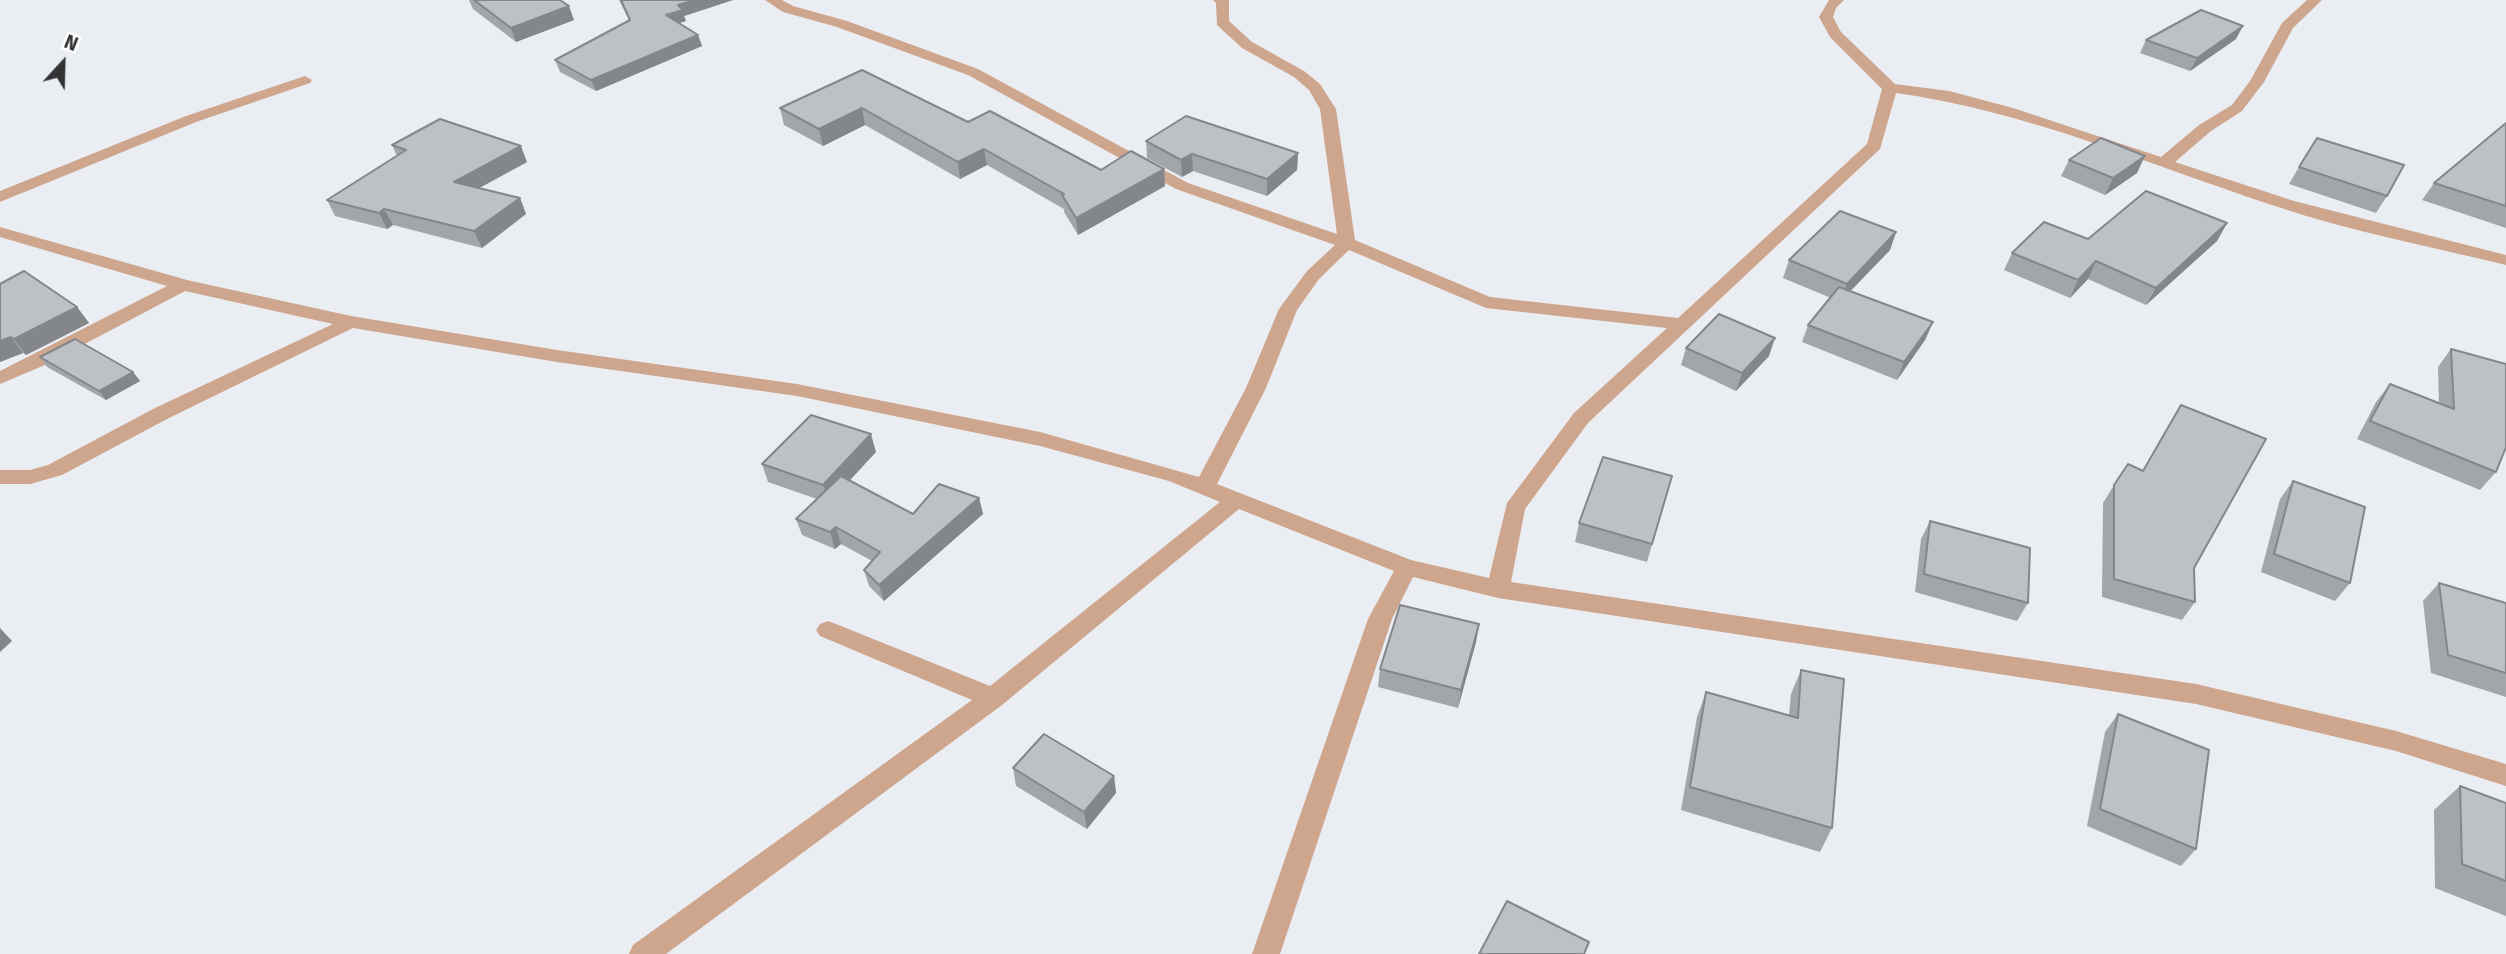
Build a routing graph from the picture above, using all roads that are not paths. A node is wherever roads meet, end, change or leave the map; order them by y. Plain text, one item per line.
1 (772, 0) edge
2 (1220, 0) edge
3 (1837, 0) edge
4 (2315, 0) edge
5 (305, 80) dead end
6 (1890, 88) junction
7 (2163, 164) junction
8 (0, 197) edge
9 (0, 232) edge
10 (1347, 243) junction
11 (2506, 260) edge
12 (183, 285) junction
13 (352, 322) junction
14 (1681, 324) junction
15 (0, 378) edge
16 (0, 477) edge
17 (1204, 488) junction
18 (1235, 501) junction
19 (1407, 567) junction
20 (1498, 589) junction
21 (828, 630) dead end
22 (993, 698) junction
23 (2506, 775) edge
24 (643, 954) edge
25 (1266, 954) edge

1 - 10 street
2 - 10 street
3 - 6 street
4 - 7 street
5 - 8 street
6 - 7 street
6 - 14 street
7 - 11 street
9 - 12 street
10 - 14 street
10 - 17 street
12 - 13 street
12 - 15 street
13 - 16 street
13 - 17 street
14 - 20 street
17 - 18 street
18 - 19 street
18 - 22 street
19 - 20 street
19 - 25 street
20 - 23 street
21 - 22 street
22 - 24 street

